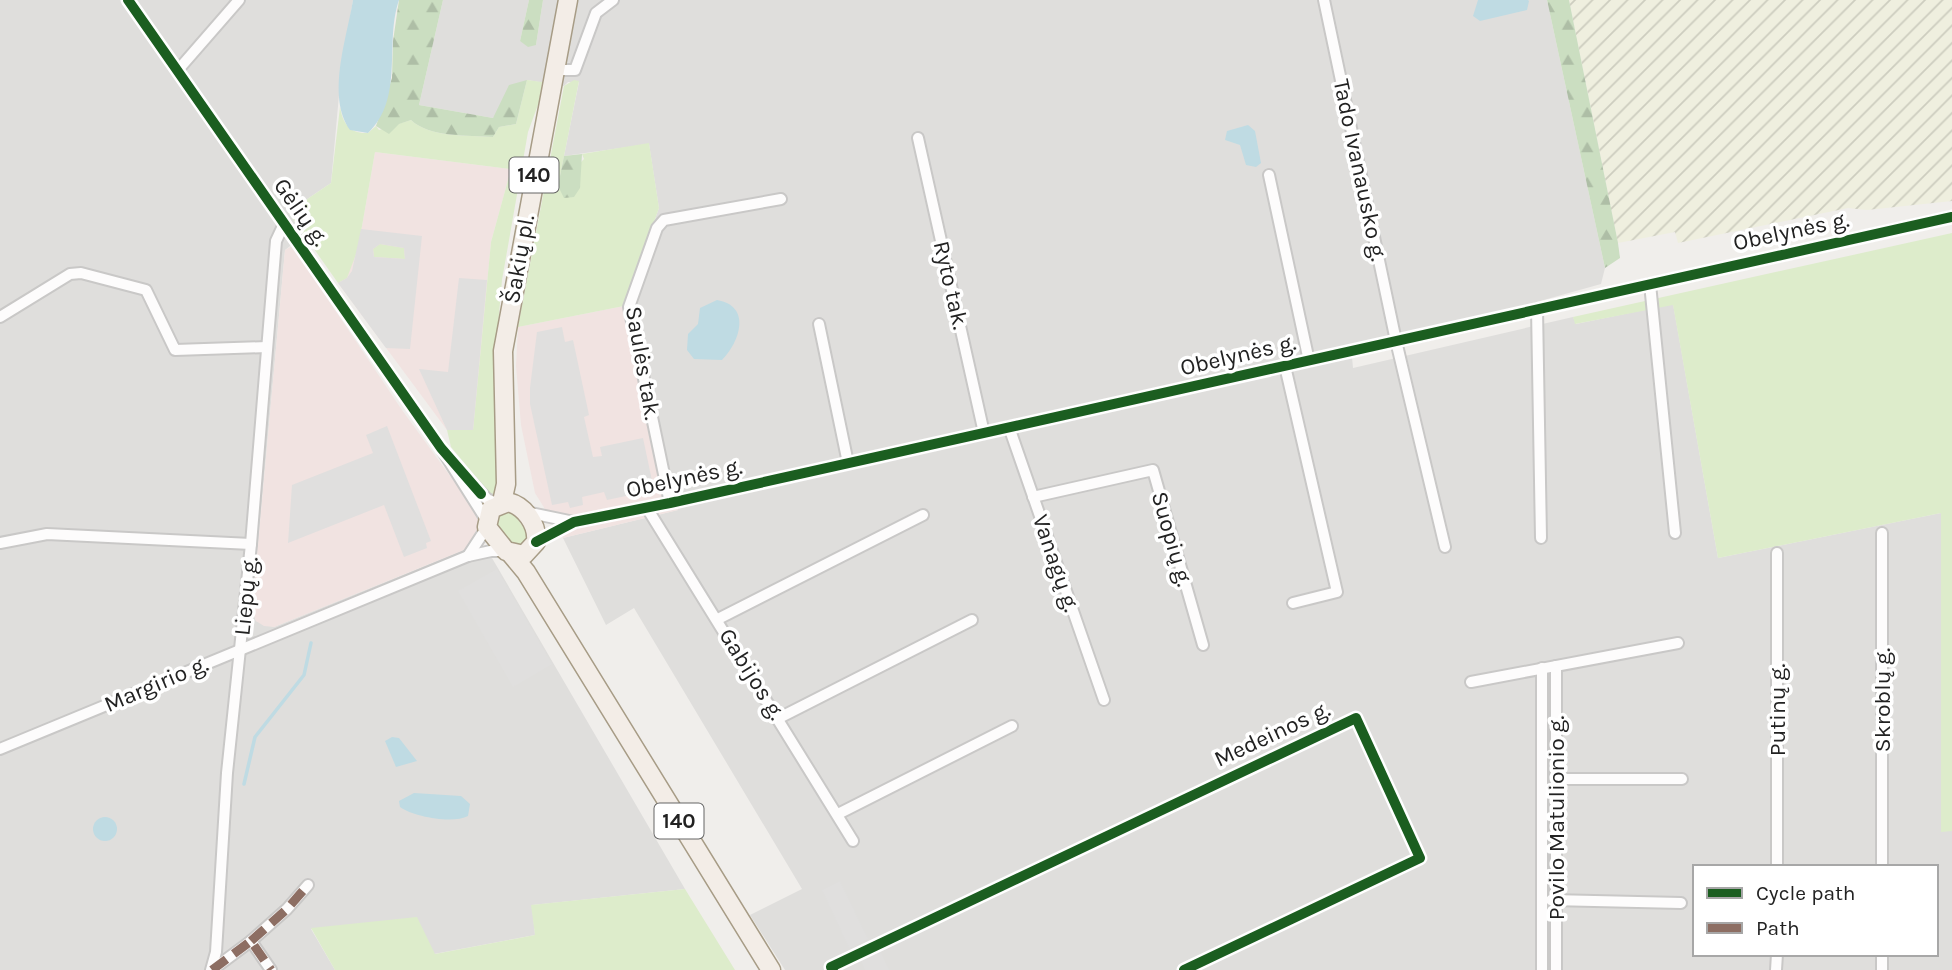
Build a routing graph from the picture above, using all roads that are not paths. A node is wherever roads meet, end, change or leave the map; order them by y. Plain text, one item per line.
1 (128, 0) edge
2 (239, 0) edge
3 (568, 0) edge
4 (612, 0) edge
5 (1324, 0) edge
6 (178, 70) junction
7 (555, 71) junction
8 (918, 138) dead end
9 (1269, 175) dead end
10 (780, 198) dead end
11 (1952, 217) edge
12 (284, 224) junction
13 (1650, 284) junction
14 (1537, 309) junction
15 (0, 317) edge
16 (819, 324) dead end
17 (1396, 341) junction
18 (267, 347) junction
19 (1309, 361) junction
20 (1285, 366) junction
21 (1009, 427) junction
22 (984, 433) junction
23 (441, 448) junction
24 (848, 463) junction
25 (1033, 497) junction
26 (670, 503) junction
27 (512, 506) junction
28 (647, 508) junction
29 (923, 515) dead end
30 (575, 522) junction
31 (487, 524) junction
32 (1675, 533) dead end
33 (1882, 533) dead end
34 (1541, 538) dead end
35 (0, 543) edge
36 (251, 544) junction
37 (535, 545) junction
38 (1445, 547) dead end
39 (509, 553) junction
40 (1777, 553) dead end
41 (468, 556) junction
42 (1293, 603) dead end
43 (718, 619) junction
44 (972, 620) dead end
45 (1678, 643) dead end
46 (1203, 645) dead end
47 (240, 649) junction
48 (1556, 666) junction
49 (1542, 668) junction
50 (588, 673) junction
51 (1471, 682) dead end
52 (1104, 700) dead end
53 (779, 718) junction
54 (1012, 726) dead end
55 (0, 749) edge
56 (1556, 779) junction
57 (1682, 779) dead end
58 (838, 814) junction
59 (853, 841) dead end
60 (1777, 865) edge
61 (1882, 865) edge
62 (308, 885) dead end
63 (1542, 900) junction
64 (1556, 900) junction
65 (1681, 903) dead end
66 (251, 941) junction
67 (832, 968) edge
68 (211, 970) edge
69 (271, 970) edge
70 (771, 970) edge
71 (1184, 970) edge
72 (1542, 970) edge
73 (1556, 970) edge

1 - 6 street, Gėlių g.
2 - 6 street
3 - 7 main road, Šakių pl. / 140
4 - 7 street
5 - 17 street, Tado Ivanausko g.
6 - 12 street, Gėlių g.
7 - 27 main road, Šakių pl. / 140
8 - 22 street, Ryto tak.
9 - 19 street
10 - 26 street, Saulės tak.
11 - 13 street, Obelynės g.
12 - 18 street, Liepų g.
12 - 23 street, Gėlių g.
13 - 14 street, Obelynės g.
13 - 32 street
14 - 17 street, Obelynės g.
14 - 34 street
15 - 18 street
16 - 24 street
17 - 19 street, Obelynės g.
17 - 38 street, Tado Ivanausko g.
18 - 36 street, Liepų g.
19 - 20 street, Obelynės g.
20 - 21 street, Obelynės g.
20 - 42 street
21 - 22 street, Obelynės g.
21 - 25 street, Vanagų g.
22 - 24 street, Obelynės g.
23 - 27 street, Gėlių g.
23 - 31 street, Gėlių g.
24 - 26 street, Obelynės g.
25 - 46 street, Suopių g.
25 - 52 street, Vanagų g.
26 - 28 street, Obelynės g.
27 - 30 street, Obelynės g.
27 - 31 main road
27 - 37 main road, 140
28 - 30 street, Obelynės g.
28 - 43 street, Gabijos g.
29 - 43 street
30 - 37 street, Obelynės g.
31 - 39 main road, 140
31 - 41 street
33 - 61 street, Skroblų g.
35 - 36 street
36 - 47 street, Liepų g.
37 - 39 main road
37 - 50 main road, 140
39 - 41 street, Margirio g.
39 - 50 main road, 140
40 - 60 street, Putinų g.
41 - 47 street, Margirio g.
43 - 53 street, Gabijos g.
44 - 53 street
45 - 48 street
47 - 55 street, Margirio g.
47 - 68 street, Liepų g.
48 - 49 street
48 - 56 street, Povilo Matulionio g.
49 - 51 street
49 - 63 street, Povilo Matulionio g.
50 - 70 main road, 140
53 - 58 street, Gabijos g.
54 - 58 street
56 - 57 street
56 - 64 street, Povilo Matulionio g.
58 - 59 street, Gabijos g.
62 - 66 street
63 - 64 street
63 - 72 street, Povilo Matulionio g.
64 - 65 street
64 - 73 street, Povilo Matulionio g.
66 - 68 street
66 - 69 street
67 - 71 street, Medeinos g.

